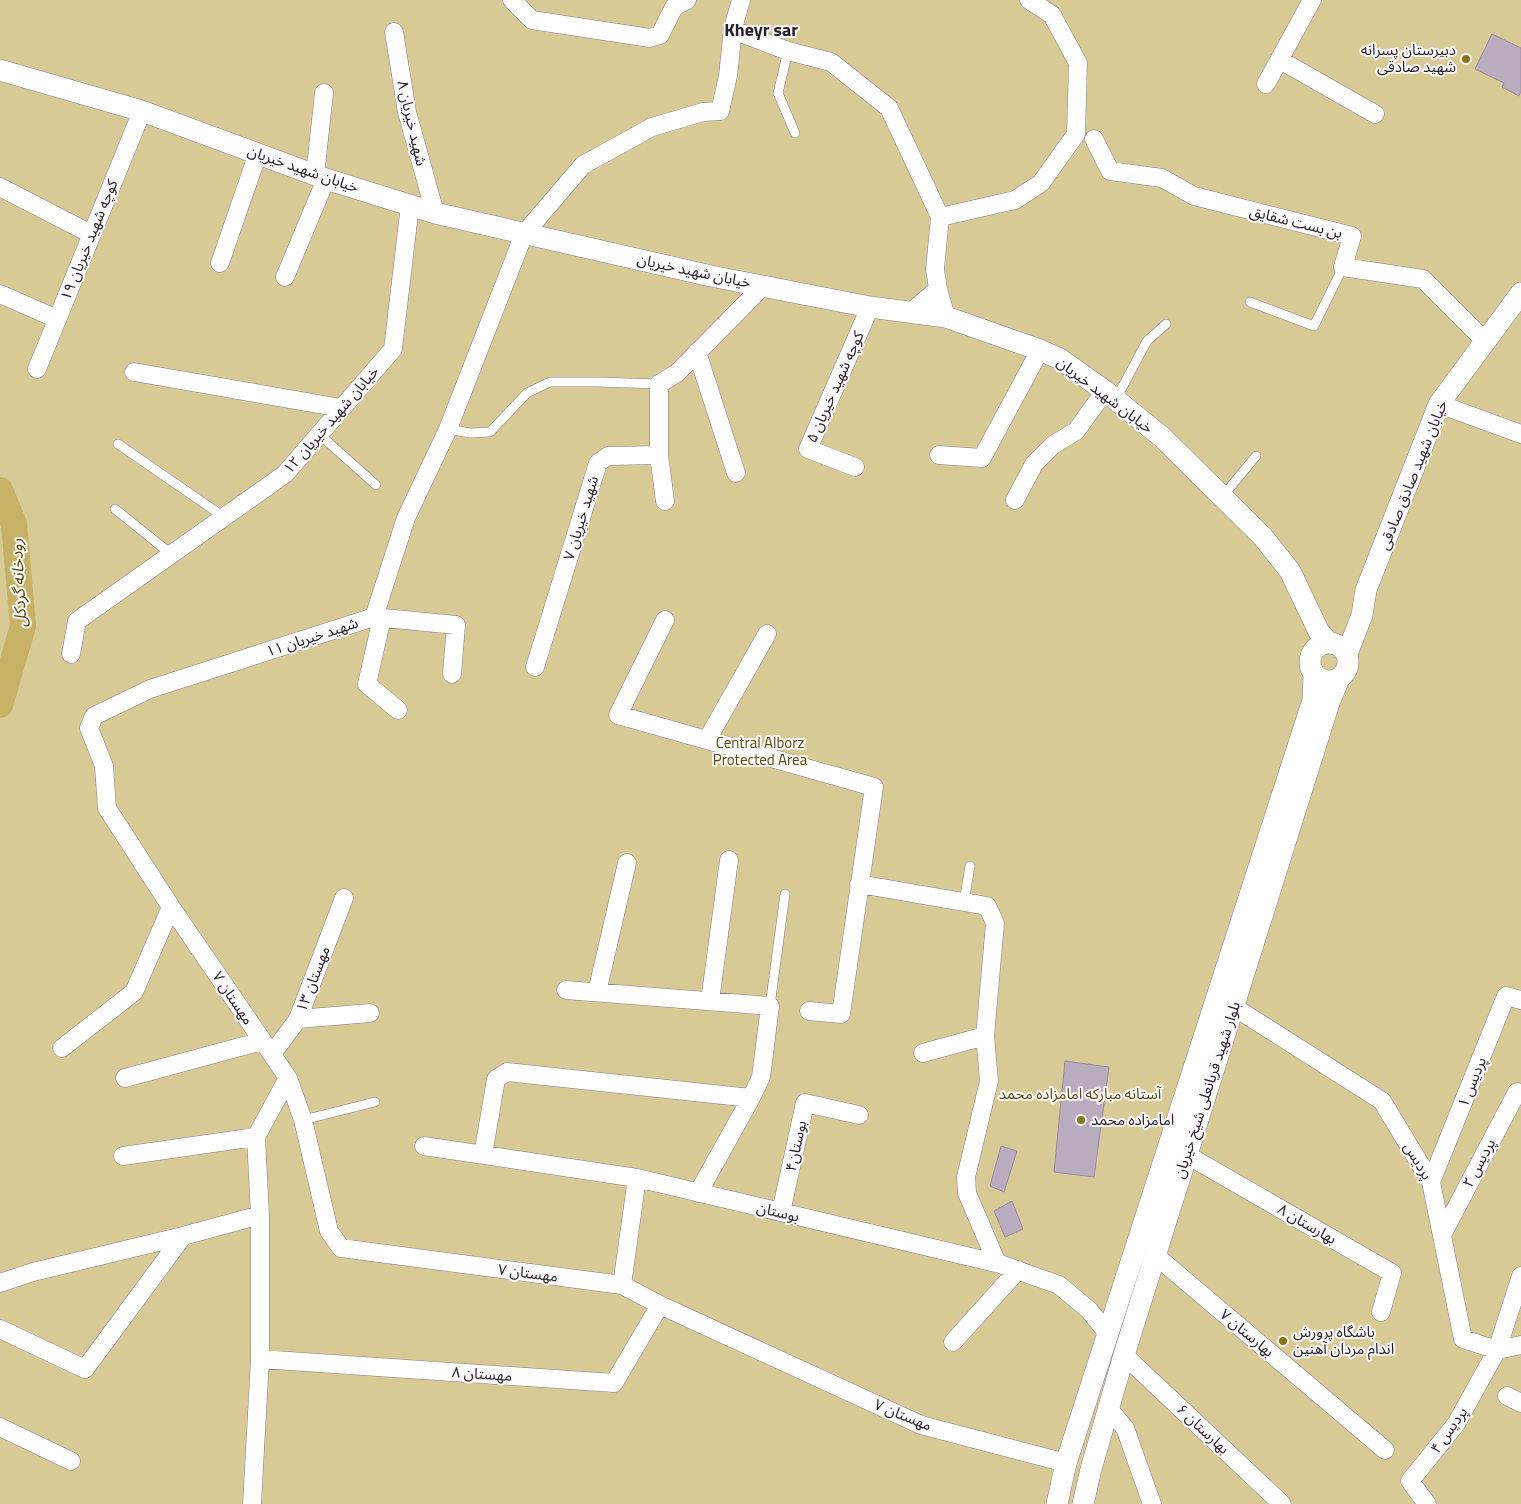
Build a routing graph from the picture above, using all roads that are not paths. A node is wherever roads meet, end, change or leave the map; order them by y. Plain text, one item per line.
1 (512, 0) edge
2 (741, 0) edge
3 (1028, 0) edge
4 (1312, 0) edge
5 (676, 2) edge
6 (733, 30) junction
7 (394, 32) dead end
8 (788, 51) junction
9 (1280, 60) junction
10 (0, 70) edge
11 (1266, 84) dead end
12 (324, 93) dead end
13 (142, 111) junction
14 (1375, 114) dead end
15 (795, 133) dead end
16 (1094, 139) dead end
17 (258, 153) junction
18 (320, 176) junction
19 (0, 187) edge
20 (410, 205) junction
21 (434, 213) junction
22 (940, 217) junction
23 (91, 234) junction
24 (524, 234) junction
25 (220, 264) dead end
26 (1343, 267) junction
27 (285, 277) dead end
28 (764, 286) junction
29 (938, 289) junction
30 (1521, 293) edge
31 (0, 294) edge
32 (1250, 302) dead end
33 (870, 308) junction
34 (911, 312) junction
35 (946, 317) junction
36 (56, 320) junction
37 (1166, 324) dead end
38 (1486, 342) junction
39 (1040, 350) junction
40 (696, 352) junction
41 (37, 369) dead end
42 (134, 372) dead end
43 (660, 384) junction
44 (1111, 395) junction
45 (1439, 404) junction
46 (341, 408) junction
47 (448, 429) junction
48 (319, 434) junction
49 (1521, 434) edge
50 (118, 444) dead end
51 (659, 455) junction
52 (939, 455) dead end
53 (1256, 456) dead end
54 (855, 466) dead end
55 (736, 473) dead end
56 (376, 486) dead end
57 (1222, 496) junction
58 (1015, 500) dead end
59 (665, 501) dead end
60 (115, 509) dead end
61 (224, 517) junction
62 (171, 554) junction
63 (1303, 601) junction
64 (378, 617) junction
65 (665, 620) dead end
66 (767, 634) dead end
67 (1337, 647) junction
68 (71, 654) dead end
69 (1312, 666) junction
70 (535, 667) dead end
71 (452, 674) dead end
72 (1339, 679) junction
73 (398, 710) dead end
74 (707, 740) junction
75 (1290, 799) junction
76 (729, 860) dead end
77 (626, 863) dead end
78 (970, 866) dead end
79 (859, 884) junction
80 (785, 894) dead end
81 (344, 898) dead end
82 (964, 902) junction
83 (171, 907) junction
84 (566, 990) dead end
85 (597, 992) junction
86 (1521, 1000) edge
87 (710, 1001) junction
88 (770, 1006) junction
89 (1234, 1007) junction
90 (809, 1011) dead end
91 (370, 1013) dead end
92 (298, 1019) junction
93 (985, 1036) junction
94 (62, 1048) dead end
95 (267, 1048) junction
96 (923, 1053) dead end
97 (125, 1078) dead end
98 (288, 1078) junction
99 (1517, 1092) dead end
100 (751, 1098) junction
101 (375, 1102) dead end
102 (859, 1115) dead end
103 (303, 1120) junction
104 (256, 1137) junction
105 (424, 1146) dead end
106 (1177, 1151) junction
107 (483, 1155) junction
108 (123, 1156) dead end
109 (637, 1178) junction
110 (1431, 1182) junction
111 (698, 1193) junction
112 (781, 1212) junction
113 (260, 1215) junction
114 (1442, 1235) junction
115 (183, 1236) junction
116 (1155, 1256) junction
117 (997, 1263) junction
118 (1018, 1270) junction
119 (1521, 1276) edge
120 (0, 1283) edge
121 (622, 1285) junction
122 (660, 1305) junction
123 (1381, 1312) dead end
124 (0, 1329) edge
125 (1108, 1334) junction
126 (953, 1342) dead end
127 (1521, 1345) edge
128 (1497, 1350) junction
129 (1124, 1355) junction
130 (260, 1359) junction
131 (1108, 1408) junction
132 (0, 1427) edge
133 (1384, 1450) dead end
134 (71, 1461) dead end
135 (1066, 1463) junction
136 (252, 1504) edge
137 (1058, 1504) edge
138 (1083, 1504) edge
139 (1152, 1504) edge
140 (1282, 1504) edge
141 (1427, 1504) edge

1 - 5 street
2 - 6 street
3 - 22 street
4 - 9 street
6 - 8 street
6 - 24 street, شهید خیریان ۱۱
7 - 21 street, شهید خیریان ۸
8 - 15 lane
8 - 22 street
9 - 11 street
9 - 14 street
10 - 13 street, خیابان شهید خیریان
12 - 18 street
13 - 17 street, خیابان شهید خیریان
13 - 23 street, کوچه شهید خیریان ۱۹
16 - 26 street, بن بست شقایق
17 - 18 street, خیابان شهید خیریان
17 - 25 street
18 - 20 street, خیابان شهید خیریان
18 - 27 street
19 - 23 street
20 - 21 street, خیابان شهید خیریان
20 - 46 street, خیابان شهید خیریان ۱۲
21 - 24 street, خیابان شهید خیریان
22 - 29 street
23 - 36 street, کوچه شهید خیریان ۱۹
24 - 28 street, خیابان شهید خیریان
24 - 47 street, شهید خیریان ۱۱
26 - 32 lane
26 - 38 street
28 - 33 street, خیابان شهید خیریان
28 - 40 street
29 - 34 street
29 - 35 street
30 - 38 street, خیابان شهید صادق صادقی
31 - 36 street
33 - 34 street, خیابان شهید خیریان
33 - 54 street, کوچه شهید خیریان ۵
34 - 35 street, خیابان شهید خیریان
35 - 39 street, خیابان شهید خیریان
36 - 41 street, کوچه شهید خیریان ۱۹
37 - 44 lane
38 - 45 street, خیابان شهید صادق صادقی
39 - 44 street, خیابان شهید خیریان
39 - 52 street
40 - 43 street
40 - 55 street
42 - 46 street
43 - 47 lane
43 - 51 street
44 - 57 street, خیابان شهید خیریان
44 - 58 street
45 - 49 street
45 - 67 street, خیابان شهید صادق صادقی
46 - 48 street, خیابان شهید خیریان ۱۲
47 - 64 street, شهید خیریان ۱۱
48 - 56 lane
48 - 61 street, خیابان شهید خیریان ۱۲
50 - 61 lane
51 - 59 street
51 - 70 street, شهید خیریان ۷
53 - 57 lane
57 - 63 street, خیابان شهید خیریان
60 - 62 lane
61 - 62 street, خیابان شهید خیریان ۱۲
62 - 68 street, خیابان شهید خیریان ۱۲
63 - 67 street
63 - 69 street
64 - 71 street
64 - 73 street
64 - 83 street, شهید خیریان ۱۱
65 - 74 street
66 - 74 street
67 - 69 street
67 - 72 street
69 - 72 street
69 - 75 street
72 - 75 street, بلوار شهید قربانعلی شیخ خیریان
74 - 79 street
75 - 89 street, بلوار شهید قربانعلی شیخ خیریان
75 - 106 street
76 - 87 street
77 - 85 street
78 - 82 lane
79 - 82 street
79 - 90 street
80 - 88 lane
81 - 92 street, مهستان ۱۳
82 - 93 street
83 - 94 street
83 - 95 street, مهستان ۷
84 - 85 street
85 - 87 street
86 - 110 street, پردیس ۱
87 - 88 street
88 - 100 street
89 - 106 street, بلوار شهید قربانعلی شیخ خیریان
89 - 110 street, پردیس
91 - 92 street
92 - 95 street, مهستان ۱۳
93 - 96 street
93 - 117 street
95 - 97 street
95 - 98 street, مهستان ۷
98 - 103 street, مهستان ۷
98 - 104 street
99 - 114 street, پردیس ۲
100 - 107 street
100 - 111 street
101 - 103 lane
102 - 112 street, بوستان۴
103 - 121 street, مهستان ۷
104 - 108 street
104 - 113 street
105 - 107 street, بوستان
106 - 116 street, بلوار شهید قربانعلی شیخ خیریان
106 - 123 street, بهارستان ۸
106 - 125 street
107 - 109 street, بوستان
109 - 111 street, بوستان
109 - 121 street
110 - 114 street, پردیس
111 - 112 street, بوستان
112 - 117 street, بوستان
113 - 115 street
113 - 130 street
114 - 128 street, پردیس
115 - 120 street
115 - 124 street
116 - 129 street, بلوار شهید قربانعلی شیخ خیریان
116 - 133 street, بهارستان ۷
117 - 118 street, بوستان
118 - 125 street, بوستان
118 - 126 street
119 - 128 street
121 - 122 street, مهستان ۷
122 - 130 street, مهستان ۸
122 - 135 street, مهستان ۷
125 - 135 street
127 - 128 street, پردیس
128 - 141 street, پردیس ۴
129 - 131 street, بلوار شهید قربانعلی شیخ خیریان
129 - 140 street, بهارستان ۶
130 - 136 street
131 - 138 street, بلوار شهید قربانعلی شیخ خیریان
131 - 139 street
132 - 134 street
135 - 137 street

